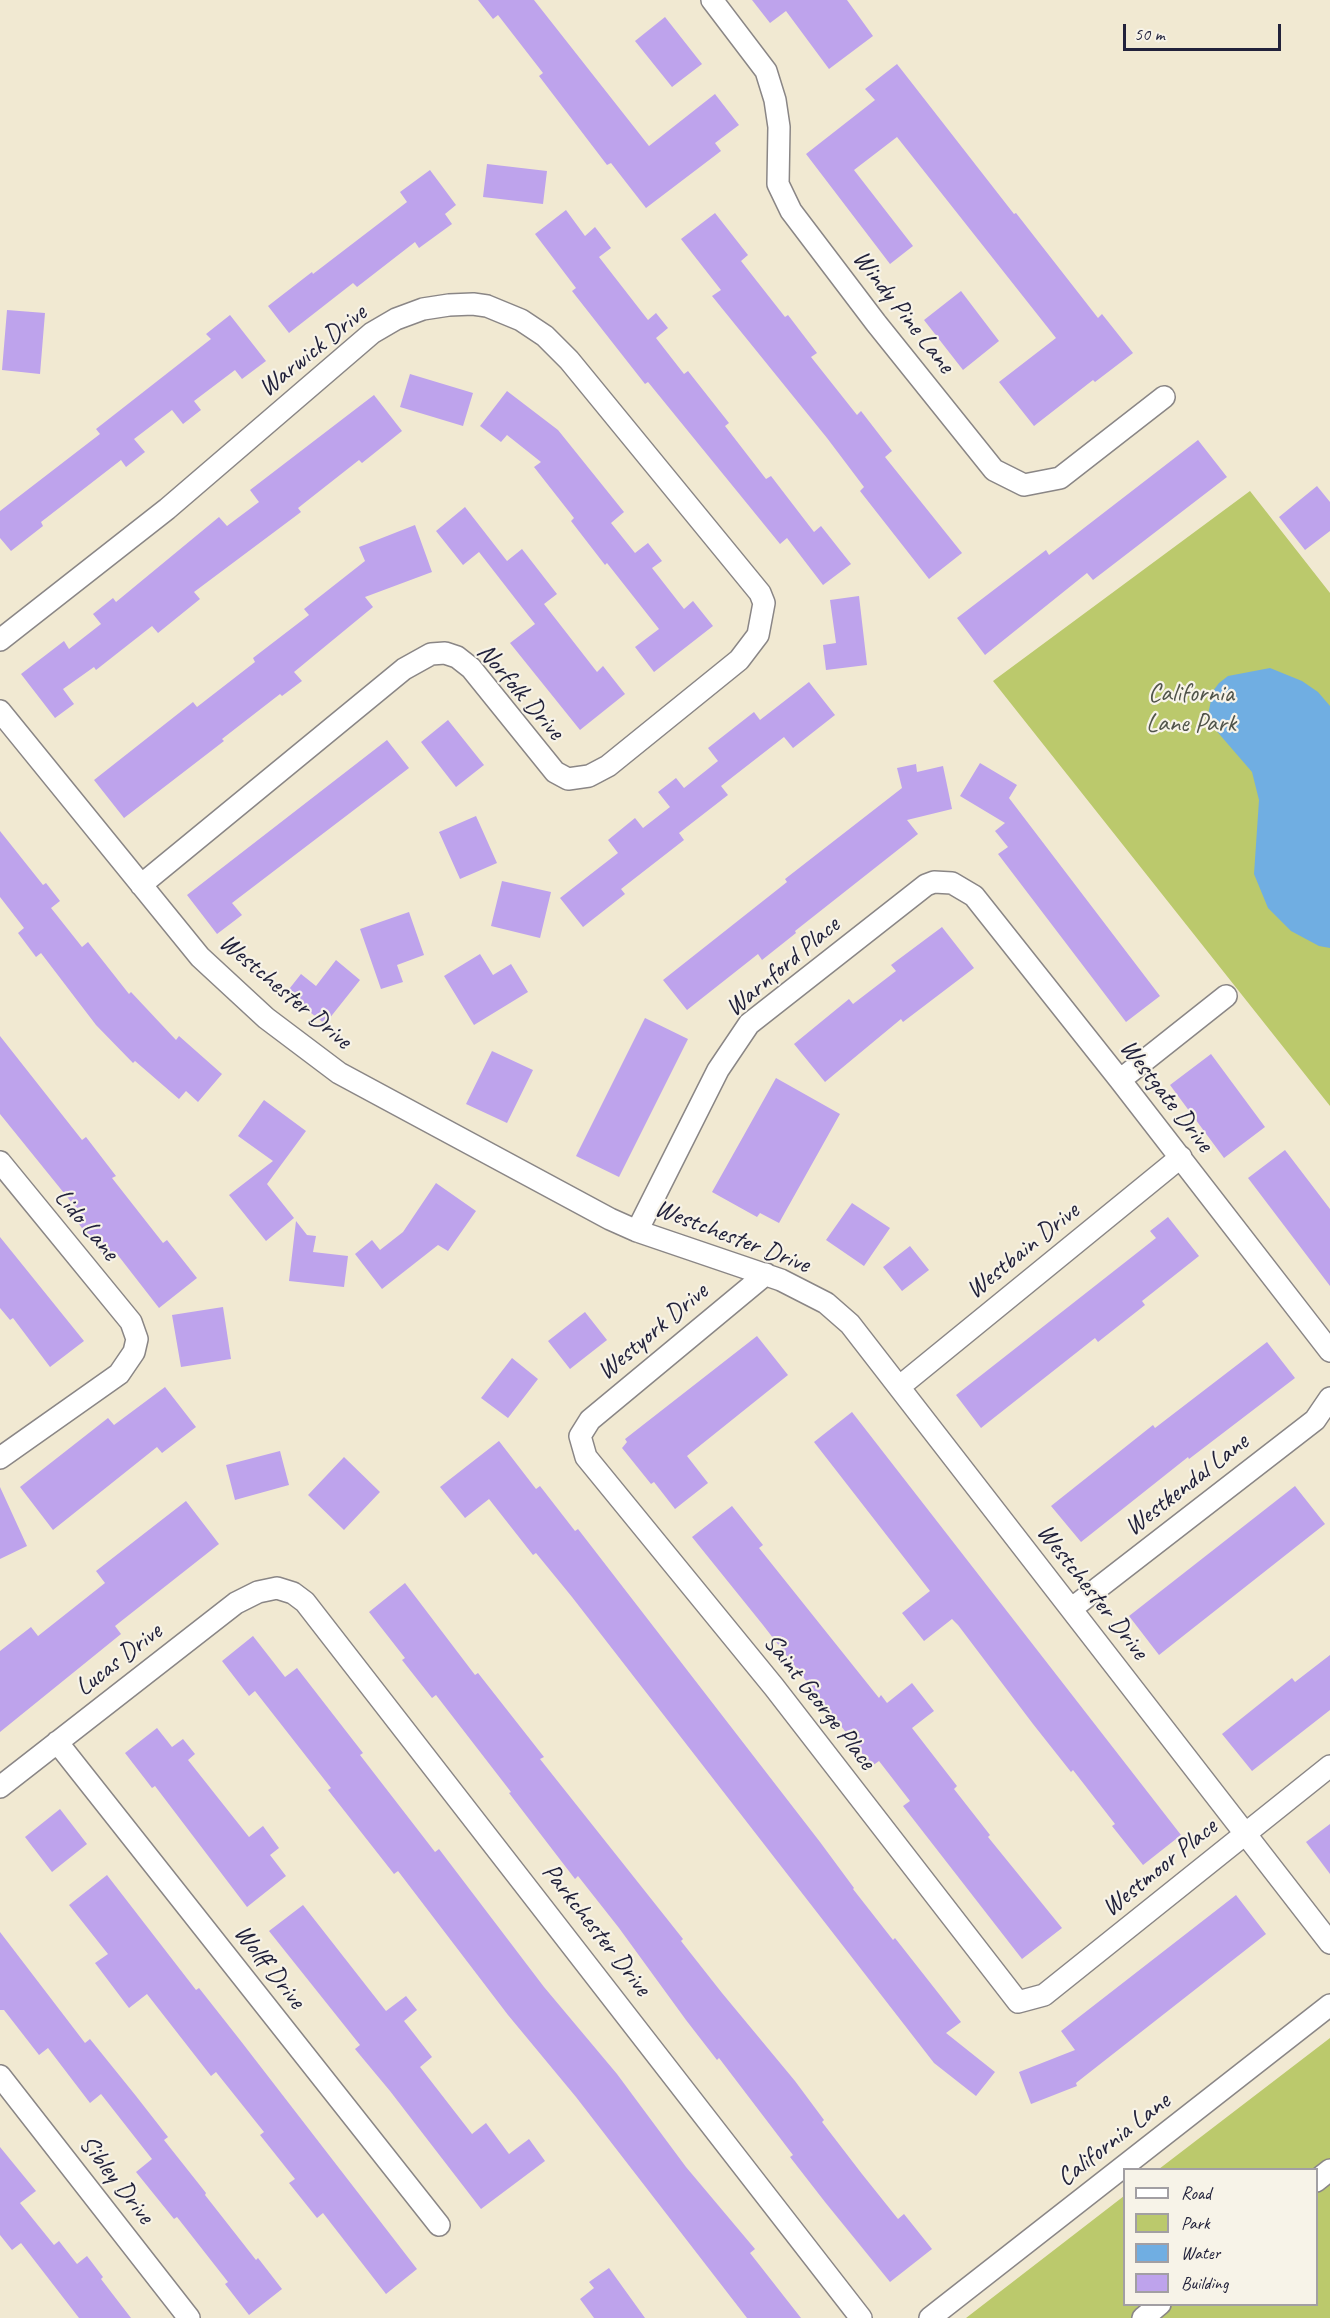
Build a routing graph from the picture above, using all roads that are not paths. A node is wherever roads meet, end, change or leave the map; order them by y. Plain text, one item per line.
1 (712, 0) edge
2 (1164, 397) dead end
3 (761, 619) joint
4 (0, 640) edge
5 (0, 711) edge
6 (952, 883) joint
7 (141, 885) junction
8 (1226, 996) dead end
9 (1120, 1080) junction
10 (1181, 1157) junction
11 (0, 1162) edge
12 (637, 1231) junction
13 (766, 1274) junction
14 (1330, 1351) edge
15 (899, 1387) junction
16 (1330, 1398) edge
17 (580, 1436) joint
18 (0, 1458) edge
19 (277, 1588) joint
20 (1071, 1609) junction
21 (57, 1742) junction
22 (1330, 1766) edge
23 (0, 1787) edge
24 (1245, 1833) junction
25 (1330, 1943) edge
26 (1018, 2002) joint
27 (1330, 2005) edge
28 (0, 2076) edge
29 (1330, 2170) edge
30 (1318, 2180) edge
31 (439, 2225) dead end
32 (1158, 2306) edge
33 (189, 2318) edge
34 (861, 2318) edge
35 (930, 2318) edge
36 (1143, 2318) edge

1 - 2 street, Windy Pine Lane
3 - 4 street, Warwick Drive
3 - 7 street, Norfolk Drive
5 - 7 street, Westchester Drive
6 - 9 street, Westgate Drive
6 - 12 street, Warnford Place
7 - 12 street, Westchester Drive
8 - 9 street
9 - 10 street, Westgate Drive
10 - 14 street, Westgate Drive
10 - 15 street, Westbain Drive
11 - 18 street, Lido Lane
12 - 13 street, Westchester Drive
13 - 15 street, Westchester Drive
13 - 17 street, Westyork Drive
15 - 20 street, Westchester Drive
16 - 20 street, Westkendal Lane
17 - 26 street, Saint George Place
19 - 21 street, Lucas Drive
19 - 34 street, Parkchester Drive
20 - 24 street, Westchester Drive
21 - 23 street, Lucas Drive
21 - 31 street, Wolff Drive
22 - 24 street, Westmoor Place
24 - 25 street, Westchester Drive
24 - 26 street, Westmoor Place
27 - 35 street, California Lane
28 - 33 street, Sibley Drive
29 - 30 street
32 - 36 street

